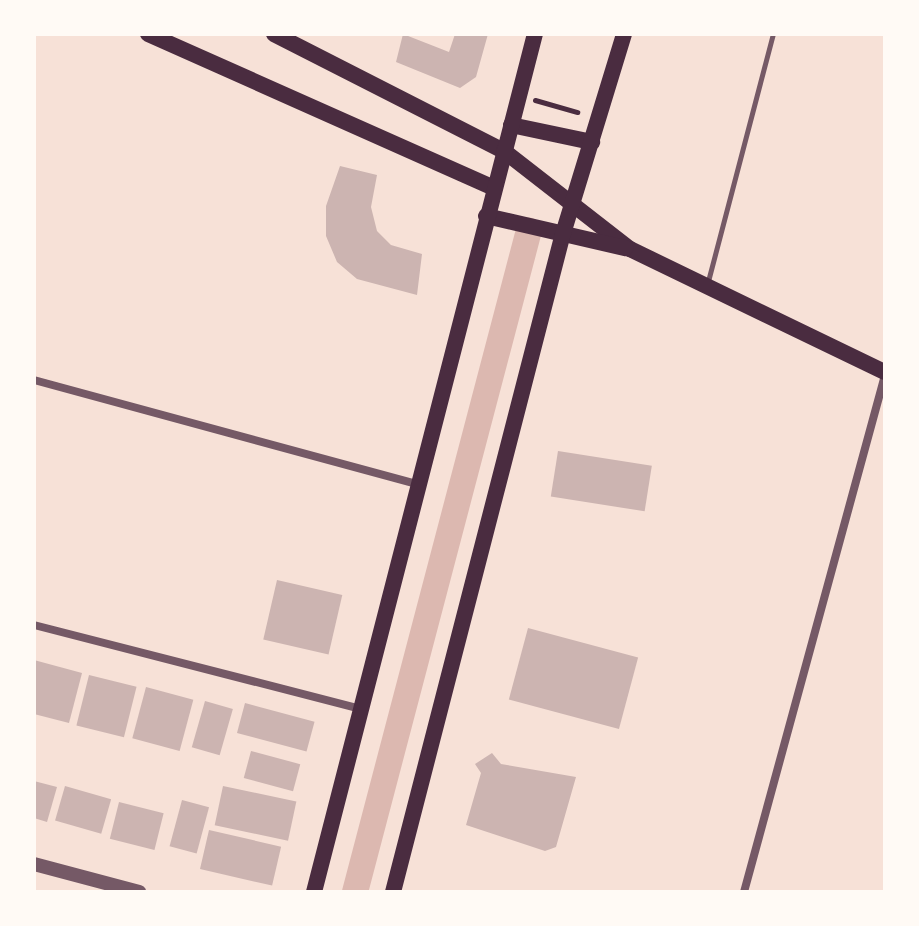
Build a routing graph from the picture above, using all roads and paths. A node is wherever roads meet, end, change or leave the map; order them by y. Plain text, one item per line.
1 (148, 34) edge
2 (274, 34) edge
3 (535, 34) edge
4 (624, 34) edge
5 (773, 34) edge
6 (518, 94) junction
7 (579, 103) dead end
8 (518, 127) junction
9 (592, 142) junction
10 (504, 151) junction
11 (494, 188) junction
12 (572, 207) junction
13 (486, 216) junction
14 (562, 237) junction
15 (630, 249) junction
16 (706, 290) junction
17 (885, 374) edge
18 (34, 380) edge
19 (418, 484) junction
20 (34, 625) edge
21 (361, 709) junction
22 (34, 864) edge
23 (139, 892) edge
24 (314, 892) edge
25 (393, 892) edge
26 (744, 892) edge

1 - 11 main road
2 - 10 main road
3 - 6 main road
4 - 9 main road
5 - 16 lane
6 - 7 path
6 - 8 main road
8 - 9 main road
8 - 10 main road
9 - 12 main road
10 - 11 main road
10 - 12 main road
11 - 13 main road
12 - 14 main road
12 - 15 main road
13 - 14 main road
13 - 19 main road
14 - 15 main road
14 - 25 main road
15 - 16 main road
16 - 17 main road
17 - 26 street
18 - 19 street
19 - 21 main road
20 - 21 street
21 - 24 main road
22 - 23 street

